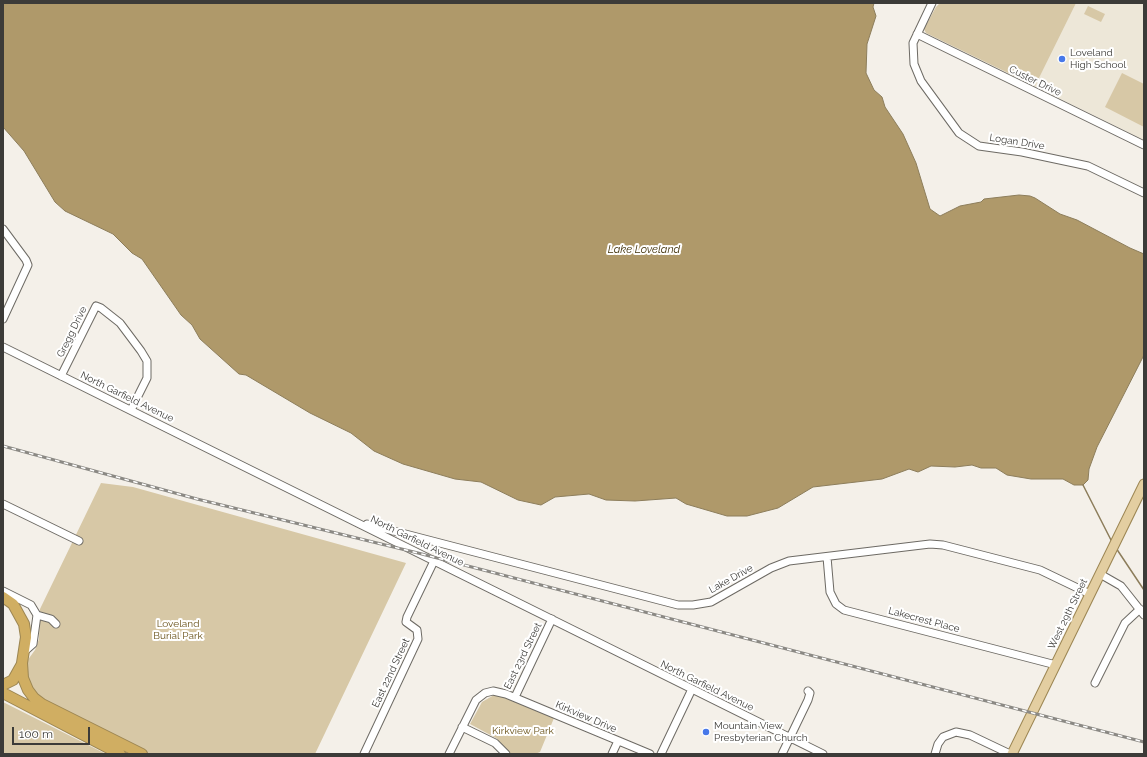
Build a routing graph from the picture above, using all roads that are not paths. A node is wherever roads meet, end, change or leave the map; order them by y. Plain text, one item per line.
1 (932, 3) edge
2 (917, 34) junction
3 (1144, 145) edge
4 (1144, 193) edge
5 (3, 229) edge
6 (3, 319) edge
7 (3, 347) edge
8 (62, 376) junction
9 (131, 410) junction
10 (1144, 484) edge
11 (3, 504) edge
12 (355, 521) junction
13 (79, 541) dead end
14 (827, 557) junction
15 (434, 561) junction
16 (1100, 574) junction
17 (3, 591) edge
18 (1090, 594) junction
19 (3, 597) edge
20 (1142, 612) edge
21 (37, 615) junction
22 (552, 619) junction
23 (56, 624) dead end
24 (24, 652) junction
25 (22, 663) junction
26 (1056, 665) junction
27 (1095, 683) dead end
28 (3, 685) edge
29 (692, 689) junction
30 (808, 691) dead end
31 (3, 693) edge
32 (515, 697) junction
33 (462, 727) junction
34 (789, 737) junction
35 (618, 741) junction
36 (120, 754) edge
37 (142, 754) edge
38 (364, 754) edge
39 (449, 754) edge
40 (506, 754) edge
41 (612, 754) edge
42 (650, 754) edge
43 (661, 754) edge
44 (782, 754) edge
45 (823, 754) edge
46 (935, 754) edge
47 (1011, 754) edge

1 - 2 street, Logan Drive
2 - 3 street, Custer Drive
2 - 4 street, Logan Drive
5 - 6 street
7 - 8 street, North Garfield Avenue
8 - 9 street, North Garfield Avenue
8 - 9 street, Gregg Drive
9 - 12 street, North Garfield Avenue
10 - 16 main road, West 29th Street
11 - 13 street
12 - 14 street, Lake Drive
12 - 15 street, North Garfield Avenue
14 - 18 street, Lake Drive
14 - 26 street, Lakecrest Place
15 - 22 street, North Garfield Avenue
15 - 38 street, East 22nd Street
16 - 18 main road, West 29th Street
16 - 20 street
17 - 21 street
18 - 26 main road, West 29th Street
19 - 24 highway
20 - 27 street
21 - 23 street
21 - 24 street
22 - 29 street, North Garfield Avenue
22 - 32 street, East 23rd Street
24 - 25 highway
25 - 28 highway
25 - 37 highway
26 - 47 main road, West 29th Street
29 - 34 street, North Garfield Avenue
29 - 43 street
30 - 34 street
31 - 36 highway
32 - 33 street, East 23rd Street
32 - 35 street, Kirkview Drive
33 - 39 street, East 23rd Street
33 - 40 street
34 - 44 street
34 - 45 street, North Garfield Avenue
35 - 41 street
35 - 42 street, Kirkview Drive
46 - 47 street

